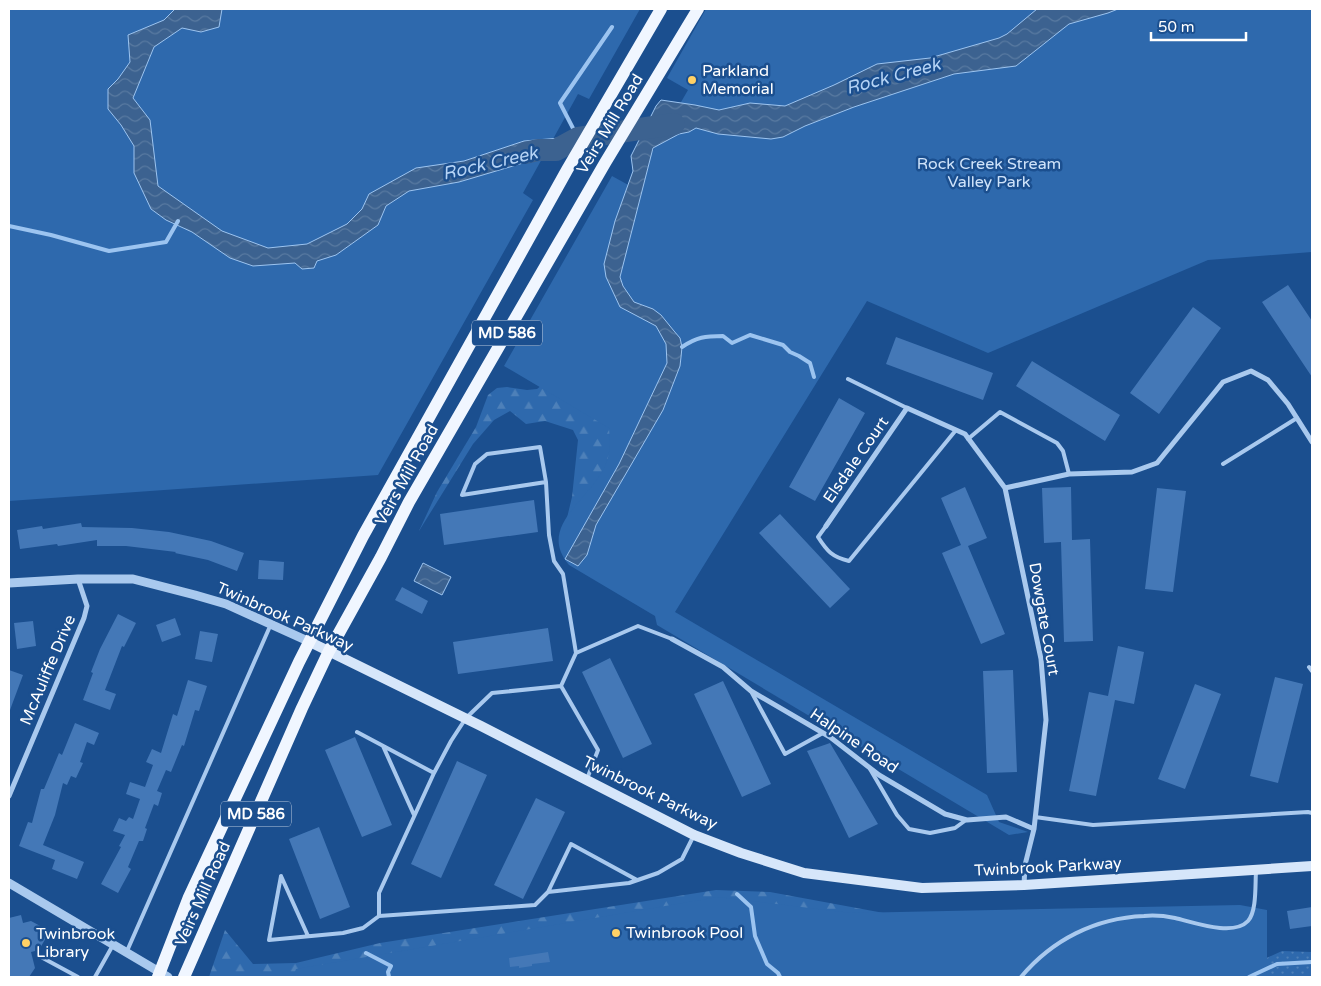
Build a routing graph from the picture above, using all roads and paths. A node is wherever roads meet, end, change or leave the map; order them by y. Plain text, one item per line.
1 (660, 9) edge
2 (698, 9) edge
3 (848, 379) dead end
4 (908, 408) junction
5 (1297, 418) junction
6 (956, 430) junction
7 (968, 439) junction
8 (1312, 442) edge
9 (1223, 464) dead end
10 (1069, 474) junction
11 (546, 482) junction
12 (1006, 488) junction
13 (826, 526) joint
14 (78, 579) junction
15 (9, 584) edge
16 (271, 624) junction
17 (672, 639) joint
18 (310, 642) junction
19 (329, 651) junction
20 (576, 653) junction
21 (1309, 666) dead end
22 (1312, 671) edge
23 (562, 686) junction
24 (751, 691) junction
25 (466, 718) junction
26 (357, 732) dead end
27 (823, 733) junction
28 (383, 746) junction
29 (869, 767) junction
30 (434, 773) junction
31 (587, 779) junction
32 (9, 796) edge
33 (1312, 813) edge
34 (414, 815) junction
35 (1035, 817) junction
36 (967, 820) junction
37 (1034, 829) junction
38 (694, 835) junction
39 (1312, 866) edge
40 (1256, 870) junction
41 (637, 880) junction
42 (9, 884) edge
43 (1024, 885) junction
44 (548, 892) junction
45 (379, 916) junction
46 (308, 936) junction
47 (113, 945) junction
48 (126, 952) junction
49 (41, 957) dead end
50 (162, 976) edge
51 (78, 977) edge
52 (95, 977) edge
53 (184, 977) edge
54 (1021, 977) edge

1 - 18 main road, Veirs Mill Road / MD 586
2 - 19 main road, Veirs Mill Road / MD 586
3 - 4 lane
4 - 6 street, Dowgate Court
4 - 13 street, Elsdale Court
5 - 8 street
5 - 9 lane
5 - 10 street
6 - 7 street, Dowgate Court
6 - 13 lane
7 - 10 lane
7 - 12 street, Dowgate Court
10 - 12 street
11 - 11 lane
11 - 20 lane
12 - 35 street, Dowgate Court
14 - 15 street, Twinbrook Parkway
14 - 16 street, Twinbrook Parkway
14 - 32 street, McAuliffe Drive
16 - 18 street, Twinbrook Parkway
16 - 48 lane
17 - 20 lane
17 - 24 street, Halpine Road
18 - 19 main road, Twinbrook Parkway
18 - 50 main road, Veirs Mill Road / MD 586
19 - 25 main road, Twinbrook Parkway
19 - 53 main road, Veirs Mill Road / MD 586
20 - 23 lane
21 - 22 lane
23 - 25 lane
23 - 31 lane
24 - 27 street, Halpine Road
24 - 27 lane
25 - 30 lane
25 - 31 main road, Twinbrook Parkway
26 - 28 lane
27 - 29 street, Halpine Road
28 - 30 lane
28 - 34 lane
29 - 36 street, Halpine Road
29 - 36 lane
30 - 34 lane
31 - 38 main road, Twinbrook Parkway
33 - 35 lane
34 - 45 lane
35 - 37 street, Dowgate Court
36 - 37 street, Halpine Road
37 - 43 street, Dowgate Court
38 - 41 lane
38 - 43 main road, Twinbrook Parkway
39 - 40 main road, Twinbrook Parkway
40 - 43 main road, Twinbrook Parkway
40 - 54 lane
41 - 44 lane
41 - 44 lane
42 - 47 street
44 - 45 lane
45 - 46 lane
46 - 46 lane
47 - 48 street
47 - 52 lane
48 - 50 street
49 - 51 lane

